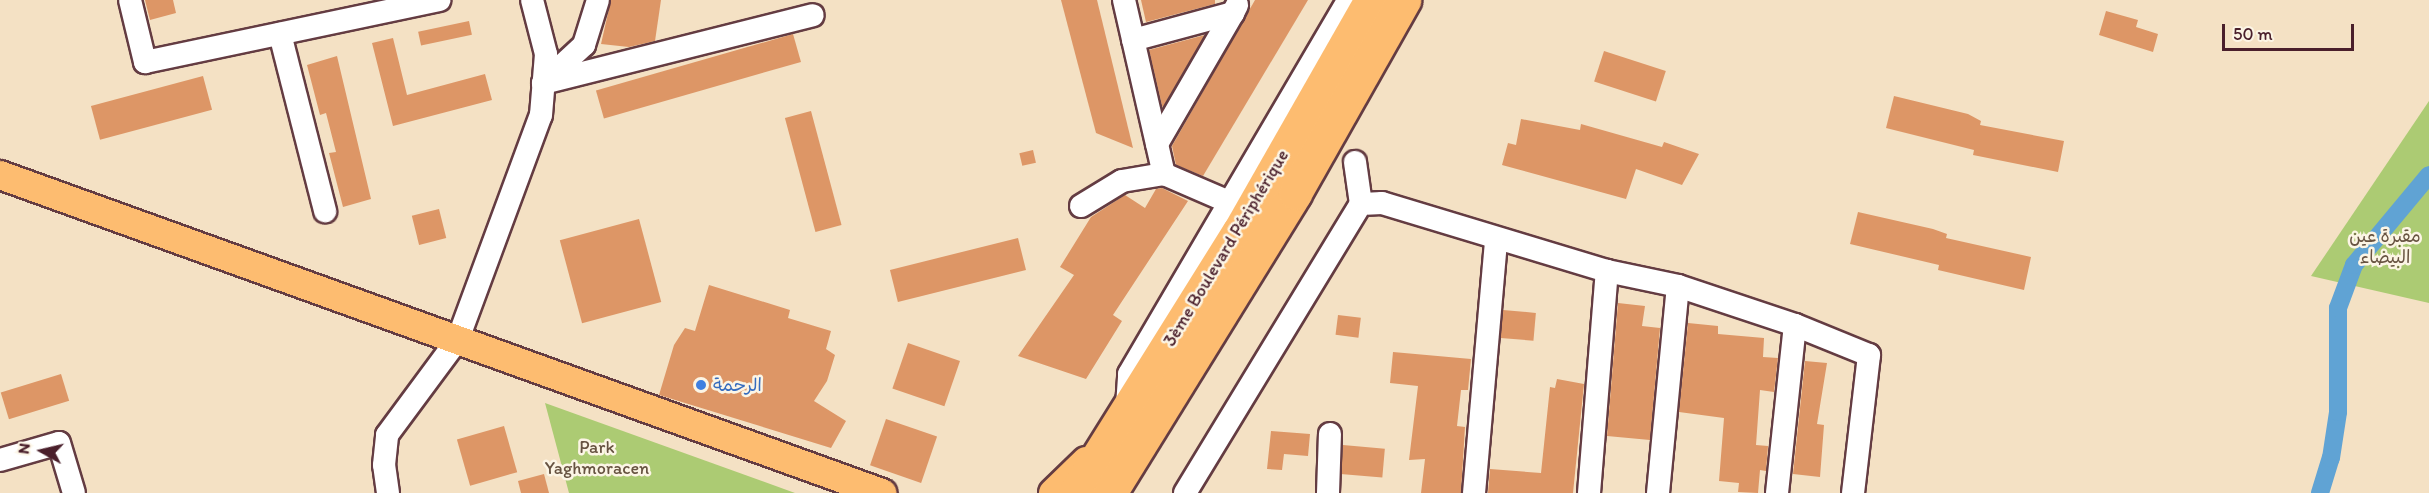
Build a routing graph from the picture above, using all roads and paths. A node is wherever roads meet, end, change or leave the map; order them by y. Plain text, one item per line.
1 (130, 0) edge
2 (440, 0) edge
3 (532, 0) edge
4 (598, 0) edge
5 (1124, 0) edge
6 (1348, 0) edge
7 (1371, 0) edge
8 (1404, 0) edge
9 (1237, 6) edge
10 (813, 15) dead end
11 (280, 34) junction
12 (1133, 40) junction
13 (543, 83) junction
14 (1157, 144) junction
15 (1355, 162) dead end
16 (1164, 174) junction
17 (0, 175) edge
18 (1229, 202) junction
19 (1360, 204) junction
20 (1082, 206) dead end
21 (325, 210) dead end
22 (1496, 239) junction
23 (1607, 271) junction
24 (1678, 286) junction
25 (1795, 325) junction
26 (458, 339) junction
27 (1127, 410) junction
28 (1329, 434) dead end
29 (0, 460) edge
30 (74, 493) edge
31 (388, 493) edge
32 (882, 493) edge
33 (1053, 493) edge
34 (1075, 493) edge
35 (1110, 493) edge
36 (1185, 493) edge
37 (1328, 493) edge
38 (1474, 493) edge
39 (1589, 493) edge
40 (1658, 493) edge
41 (1777, 493) edge
42 (1853, 493) edge

1 - 11 street
2 - 11 street
3 - 13 street
4 - 13 street
5 - 12 street
6 - 18 street
7 - 27 highway, 3ème Boulevard Périphérique
8 - 35 highway, 3ème Boulevard Périphérique
9 - 12 street
9 - 14 street
10 - 13 street
11 - 21 street
12 - 14 street
13 - 26 street
14 - 16 street
15 - 19 street
16 - 18 street
16 - 20 street
17 - 26 main road
18 - 27 street
19 - 22 street
19 - 36 street
22 - 23 street
22 - 38 street
23 - 24 street
23 - 39 street
24 - 25 street
24 - 40 street
25 - 41 street
25 - 42 street
26 - 31 street
26 - 32 main road
27 - 33 main road
27 - 34 highway, 3ème Boulevard Périphérique
28 - 37 street
29 - 30 street

